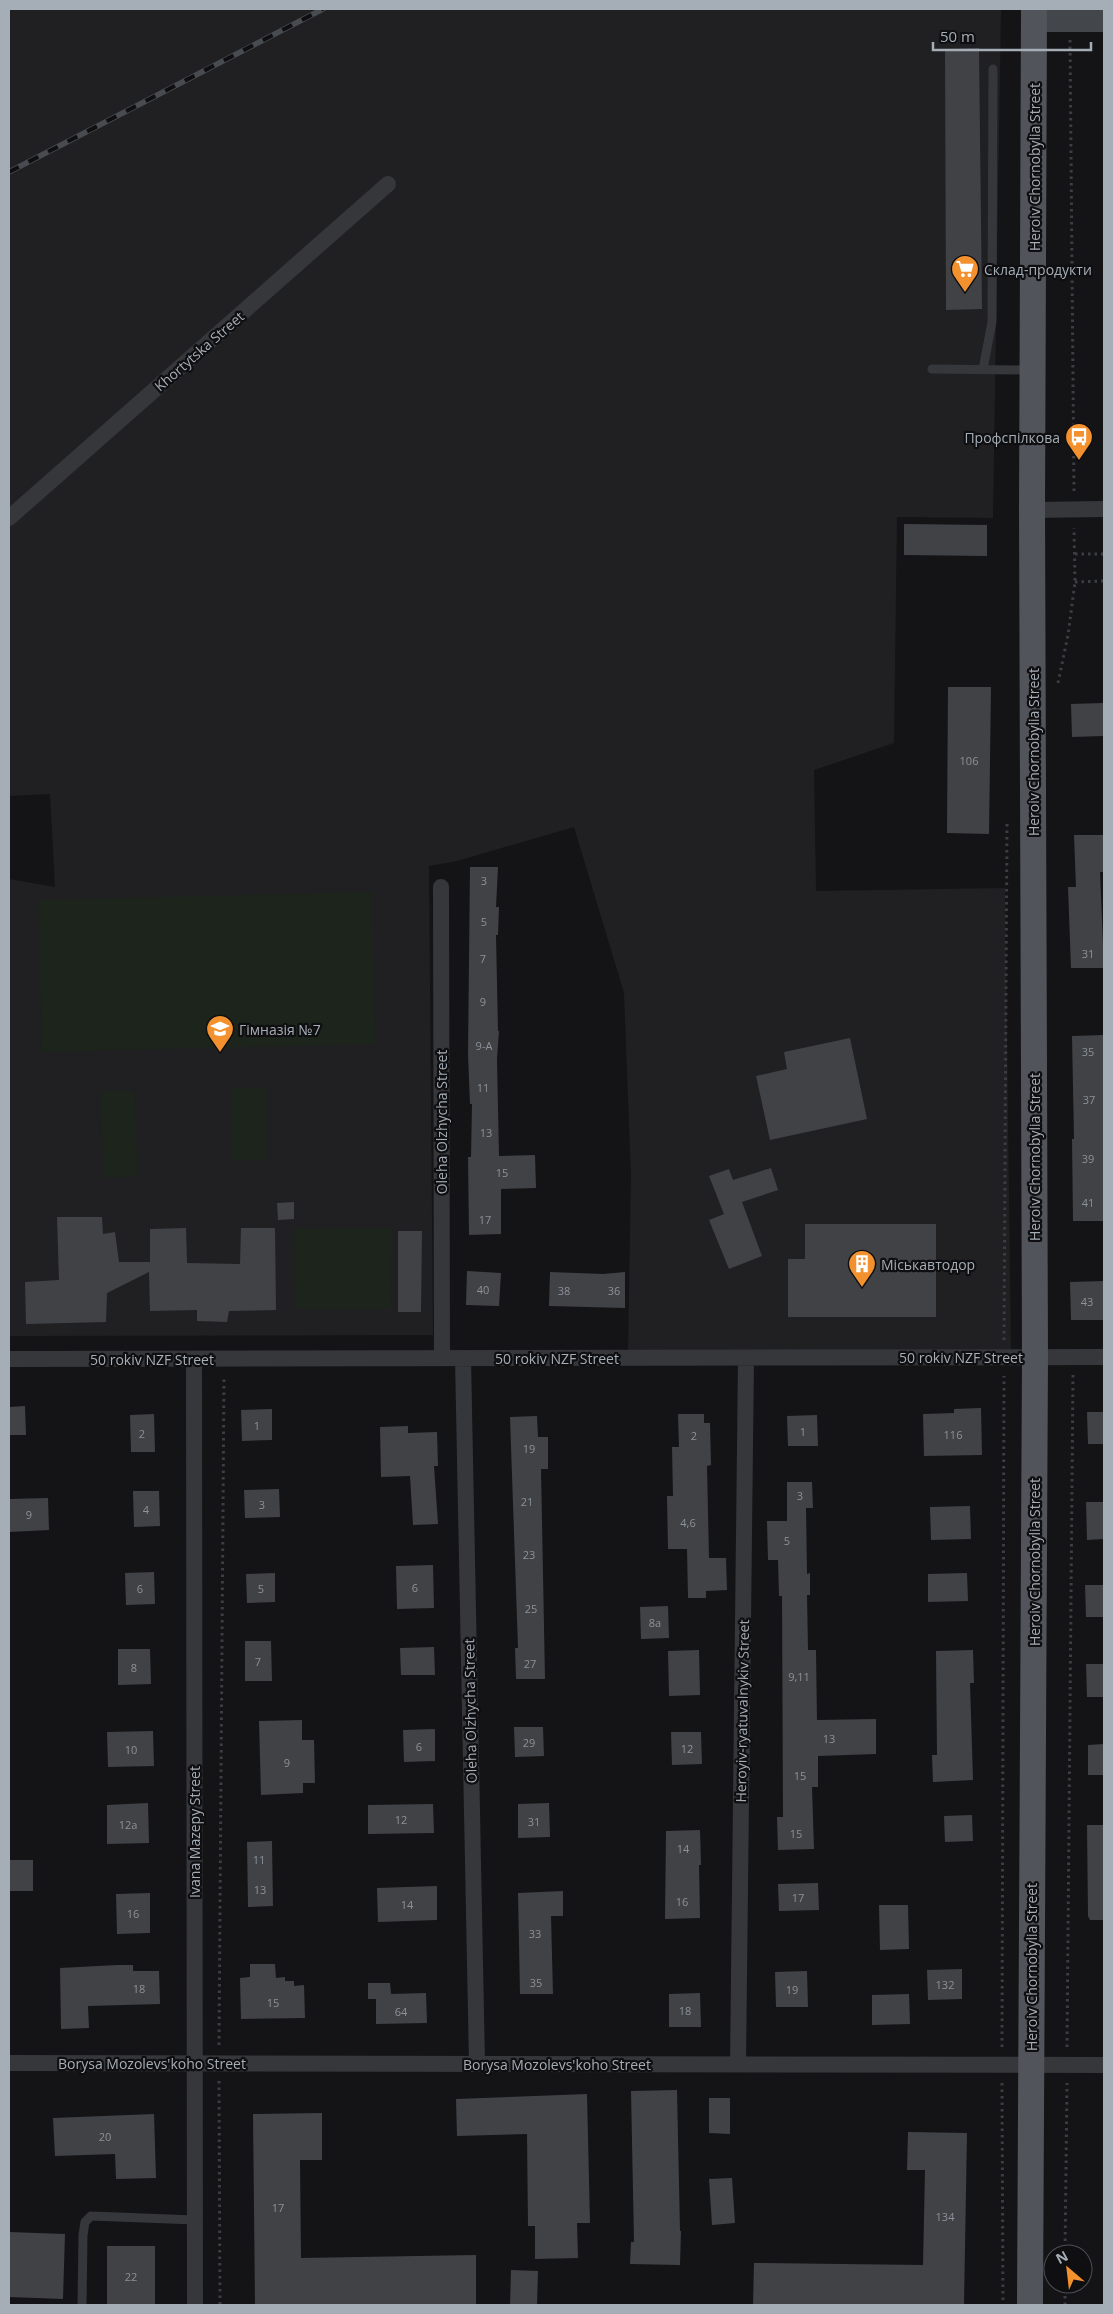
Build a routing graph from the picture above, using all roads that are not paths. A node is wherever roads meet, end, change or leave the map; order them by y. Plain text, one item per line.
1 (1034, 14) edge
2 (1104, 20) edge
3 (993, 69) dead end
4 (388, 184) dead end
5 (932, 369) dead end
6 (983, 369) junction
7 (1033, 370) junction
8 (1104, 509) edge
9 (1032, 510) junction
10 (9, 518) edge
11 (441, 886) dead end
12 (1035, 1357) junction
13 (1104, 1357) edge
14 (442, 1358) junction
15 (463, 1358) junction
16 (746, 1358) junction
17 (9, 1359) edge
18 (194, 1359) junction
19 (9, 2063) edge
20 (195, 2063) junction
21 (477, 2064) junction
22 (738, 2064) junction
23 (1030, 2065) junction
24 (1104, 2065) edge
25 (195, 2220) junction
26 (82, 2305) edge
27 (195, 2305) edge
28 (1030, 2305) edge

1 - 2 street
1 - 7 main road, Heroiv Chornobylia Street
3 - 6 lane
4 - 10 street, Khortytska Street
5 - 6 lane
6 - 7 lane
7 - 9 main road, Heroiv Chornobylia Street
8 - 9 street
9 - 12 main road, Heroiv Chornobylia Street
11 - 14 street, Oleha Olzhycha Street
12 - 13 street, 50 rokiv NZF Street
12 - 16 street, 50 rokiv NZF Street
12 - 23 main road, Heroiv Chornobylia Street
14 - 15 street, 50 rokiv NZF Street
14 - 18 street, 50 rokiv NZF Street
15 - 16 street, 50 rokiv NZF Street
15 - 21 street, Oleha Olzhycha Street
16 - 22 street, Heroyiv-ryatuvalnykiv Street
17 - 18 street, 50 rokiv NZF Street
18 - 20 street, Ivana Mazepy Street
19 - 20 street, Borysa Mozolevs'koho Street
20 - 21 street, Borysa Mozolevs'koho Street
20 - 25 street, Ivana Mazepy Street
21 - 22 street, Borysa Mozolevs'koho Street
22 - 23 street, Borysa Mozolevs'koho Street
23 - 24 street, Borysa Mozolevs'koho Street
23 - 28 main road, Heroiv Chornobylia Street
25 - 26 lane
25 - 27 street, Ivana Mazepy Street

